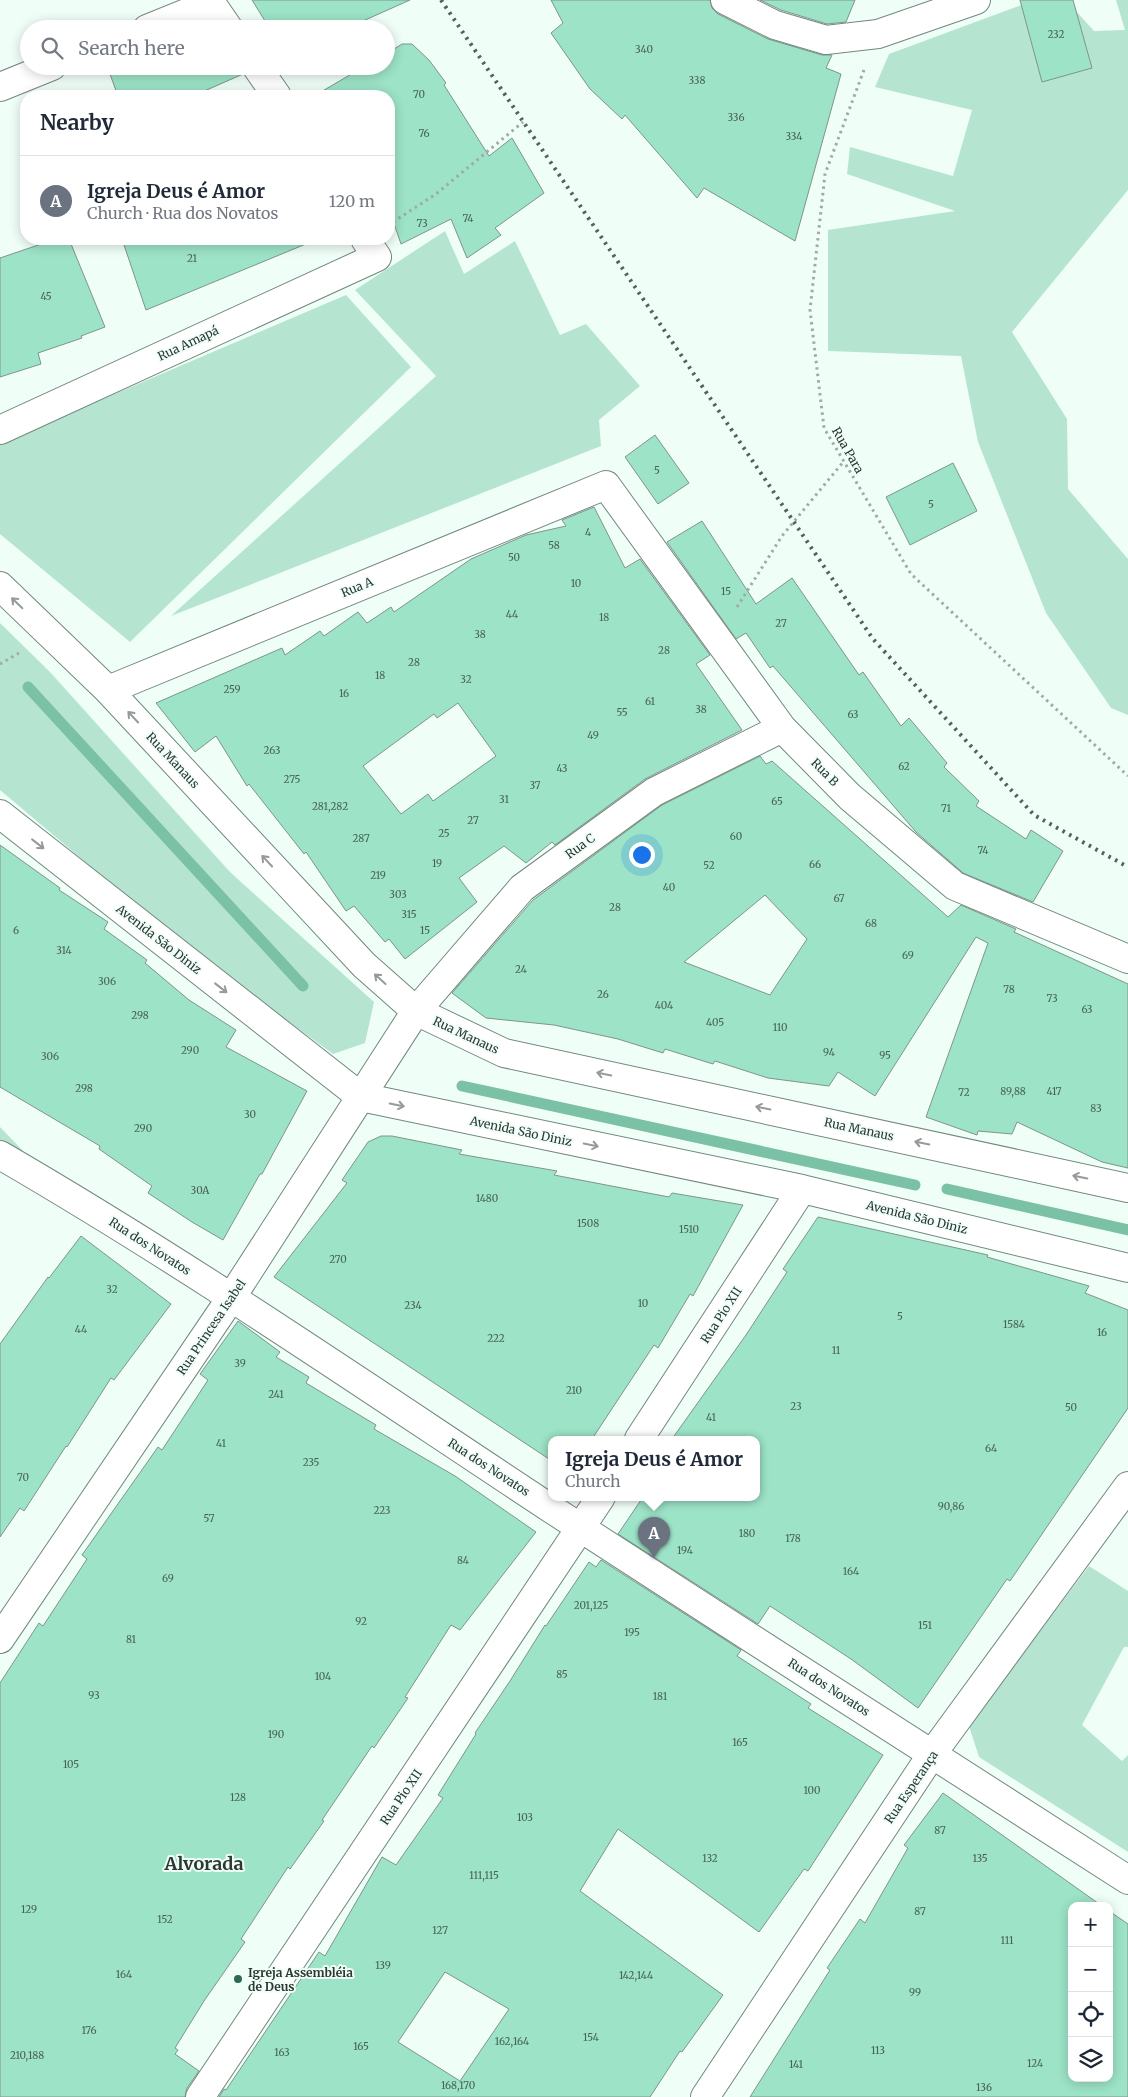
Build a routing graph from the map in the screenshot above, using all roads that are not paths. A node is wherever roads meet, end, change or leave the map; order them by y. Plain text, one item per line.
1 (725, 0) edge
2 (976, 0) edge
3 (210, 2) edge
4 (168, 20) edge
5 (223, 20) edge
6 (30, 75) edge
7 (263, 75) edge
8 (0, 87) edge
9 (274, 90) edge
10 (371, 248) edge
11 (0, 430) edge
12 (606, 485) joint
13 (0, 586) edge
14 (108, 690) junction
15 (782, 728) junction
16 (0, 814) edge
17 (1128, 959) edge
18 (416, 1011) junction
19 (361, 1098) junction
20 (0, 1155) edge
21 (1128, 1188) edge
22 (802, 1189) junction
23 (1128, 1268) edge
24 (231, 1298) junction
25 (642, 1436) edge
26 (1128, 1486) edge
27 (598, 1501) edge
28 (580, 1528) junction
29 (0, 1639) edge
30 (932, 1754) junction
31 (1128, 1880) edge
32 (200, 2097) edge
33 (705, 2097) edge

1 - 2 street
3 - 4 street
3 - 5 street
6 - 8 street
7 - 9 street
10 - 11 street, Rua Amapá
12 - 14 street, Rua A
12 - 15 street, Rua B
14 -> 13 street, Rua Manaus
18 -> 14 street, Rua Manaus
15 - 17 street, Rua B
15 - 18 street, Rua C
16 -> 19 street, Avenida São Diniz
18 - 19 street, Rua Princesa Isabel
21 -> 18 street, Rua Manaus
19 -> 22 street, Avenida São Diniz
19 - 24 street, Rua Princesa Isabel
20 - 24 street, Rua dos Novatos
22 - 23 street, Avenida São Diniz
22 - 25 street, Rua Pio XII
24 - 28 street, Rua dos Novatos
24 - 29 street, Rua Princesa Isabel
26 - 30 street, Rua Esperança
27 - 28 street, Rua Pio XII
28 - 30 street, Rua dos Novatos
28 - 32 street, Rua Pio XII
30 - 31 street, Rua dos Novatos
30 - 33 street, Rua Esperança

